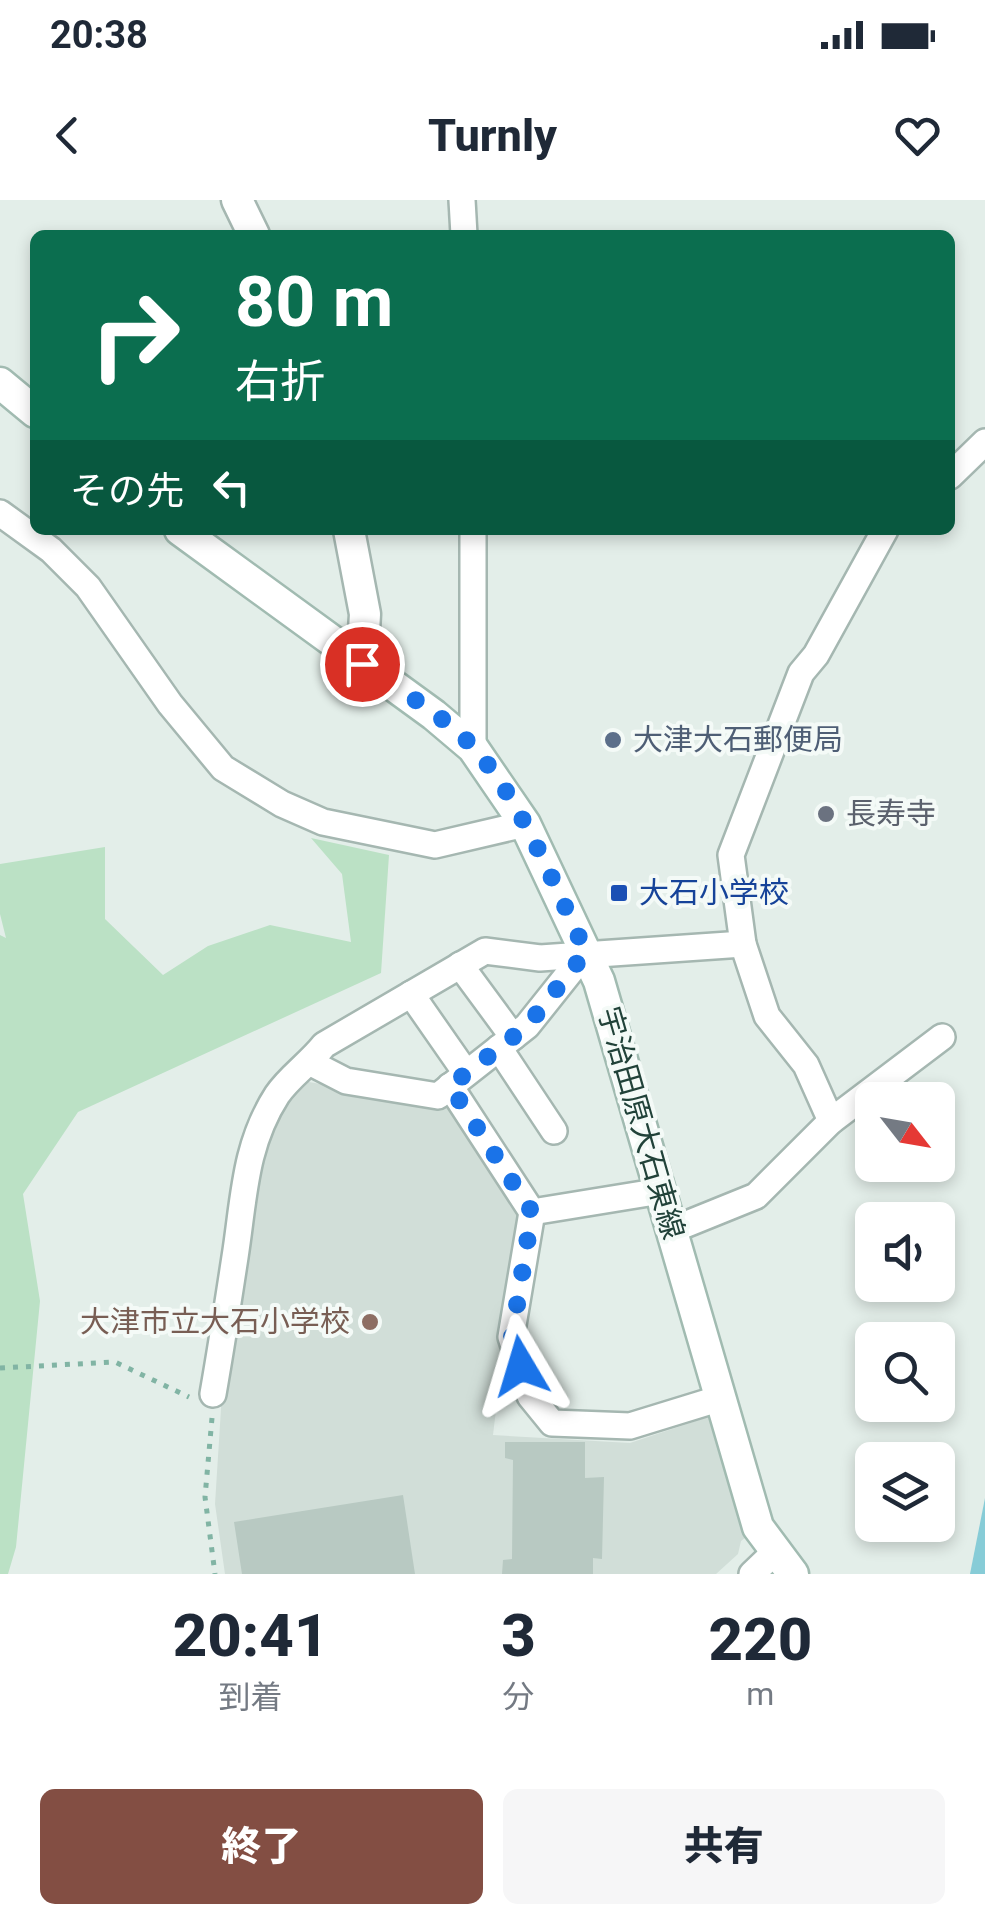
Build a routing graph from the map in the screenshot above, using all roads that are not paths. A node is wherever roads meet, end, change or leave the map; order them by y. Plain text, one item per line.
1 (237, 200) edge
2 (462, 200) edge
3 (252, 230) edge
4 (464, 230) edge
5 (0, 383) edge
6 (30, 408) edge
7 (985, 442) edge
8 (955, 471) edge
9 (0, 513) edge
10 (30, 535) edge
11 (30, 535) edge
12 (187, 535) edge
13 (350, 535) edge
14 (473, 535) edge
15 (882, 535) edge
16 (362, 664) junction
17 (474, 748) junction
18 (526, 824) junction
19 (743, 944) junction
20 (586, 952) junction
21 (460, 965) junction
22 (411, 994) junction
23 (942, 1037) dead end
24 (506, 1042) junction
25 (310, 1063) junction
26 (458, 1080) junction
27 (831, 1121) junction
28 (554, 1131) dead end
29 (661, 1191) junction
30 (532, 1212) junction
31 (672, 1230) junction
32 (214, 1394) road end
33 (721, 1398) junction
34 (784, 1563) edge
35 (752, 1574) edge

1 - 3 main road
2 - 4 street
5 - 6 main road
7 - 8 street
9 - 11 street
10 - 18 street
12 - 16 main road, 宇治田原大石東線
13 - 16 main road
14 - 17 street
15 - 19 street
16 - 17 main road, 宇治田原大石東線
17 - 18 main road, 宇治田原大石東線
18 - 20 main road, 宇治田原大石東線
19 - 20 street
19 - 27 street
20 - 21 street
20 - 24 street
20 - 29 main road, 宇治田原大石東線
21 - 22 street
21 - 24 street
22 - 25 street
22 - 26 street
23 - 27 street
24 - 26 street
24 - 28 street
25 - 26 street
25 - 32 street
26 - 30 street
27 - 31 street
29 - 30 street
29 - 31 main road, 宇治田原大石東線
30 - 33 street
31 - 33 main road, 宇治田原大石東線
33 - 34 main road, 宇治田原大石東線
34 - 35 street

